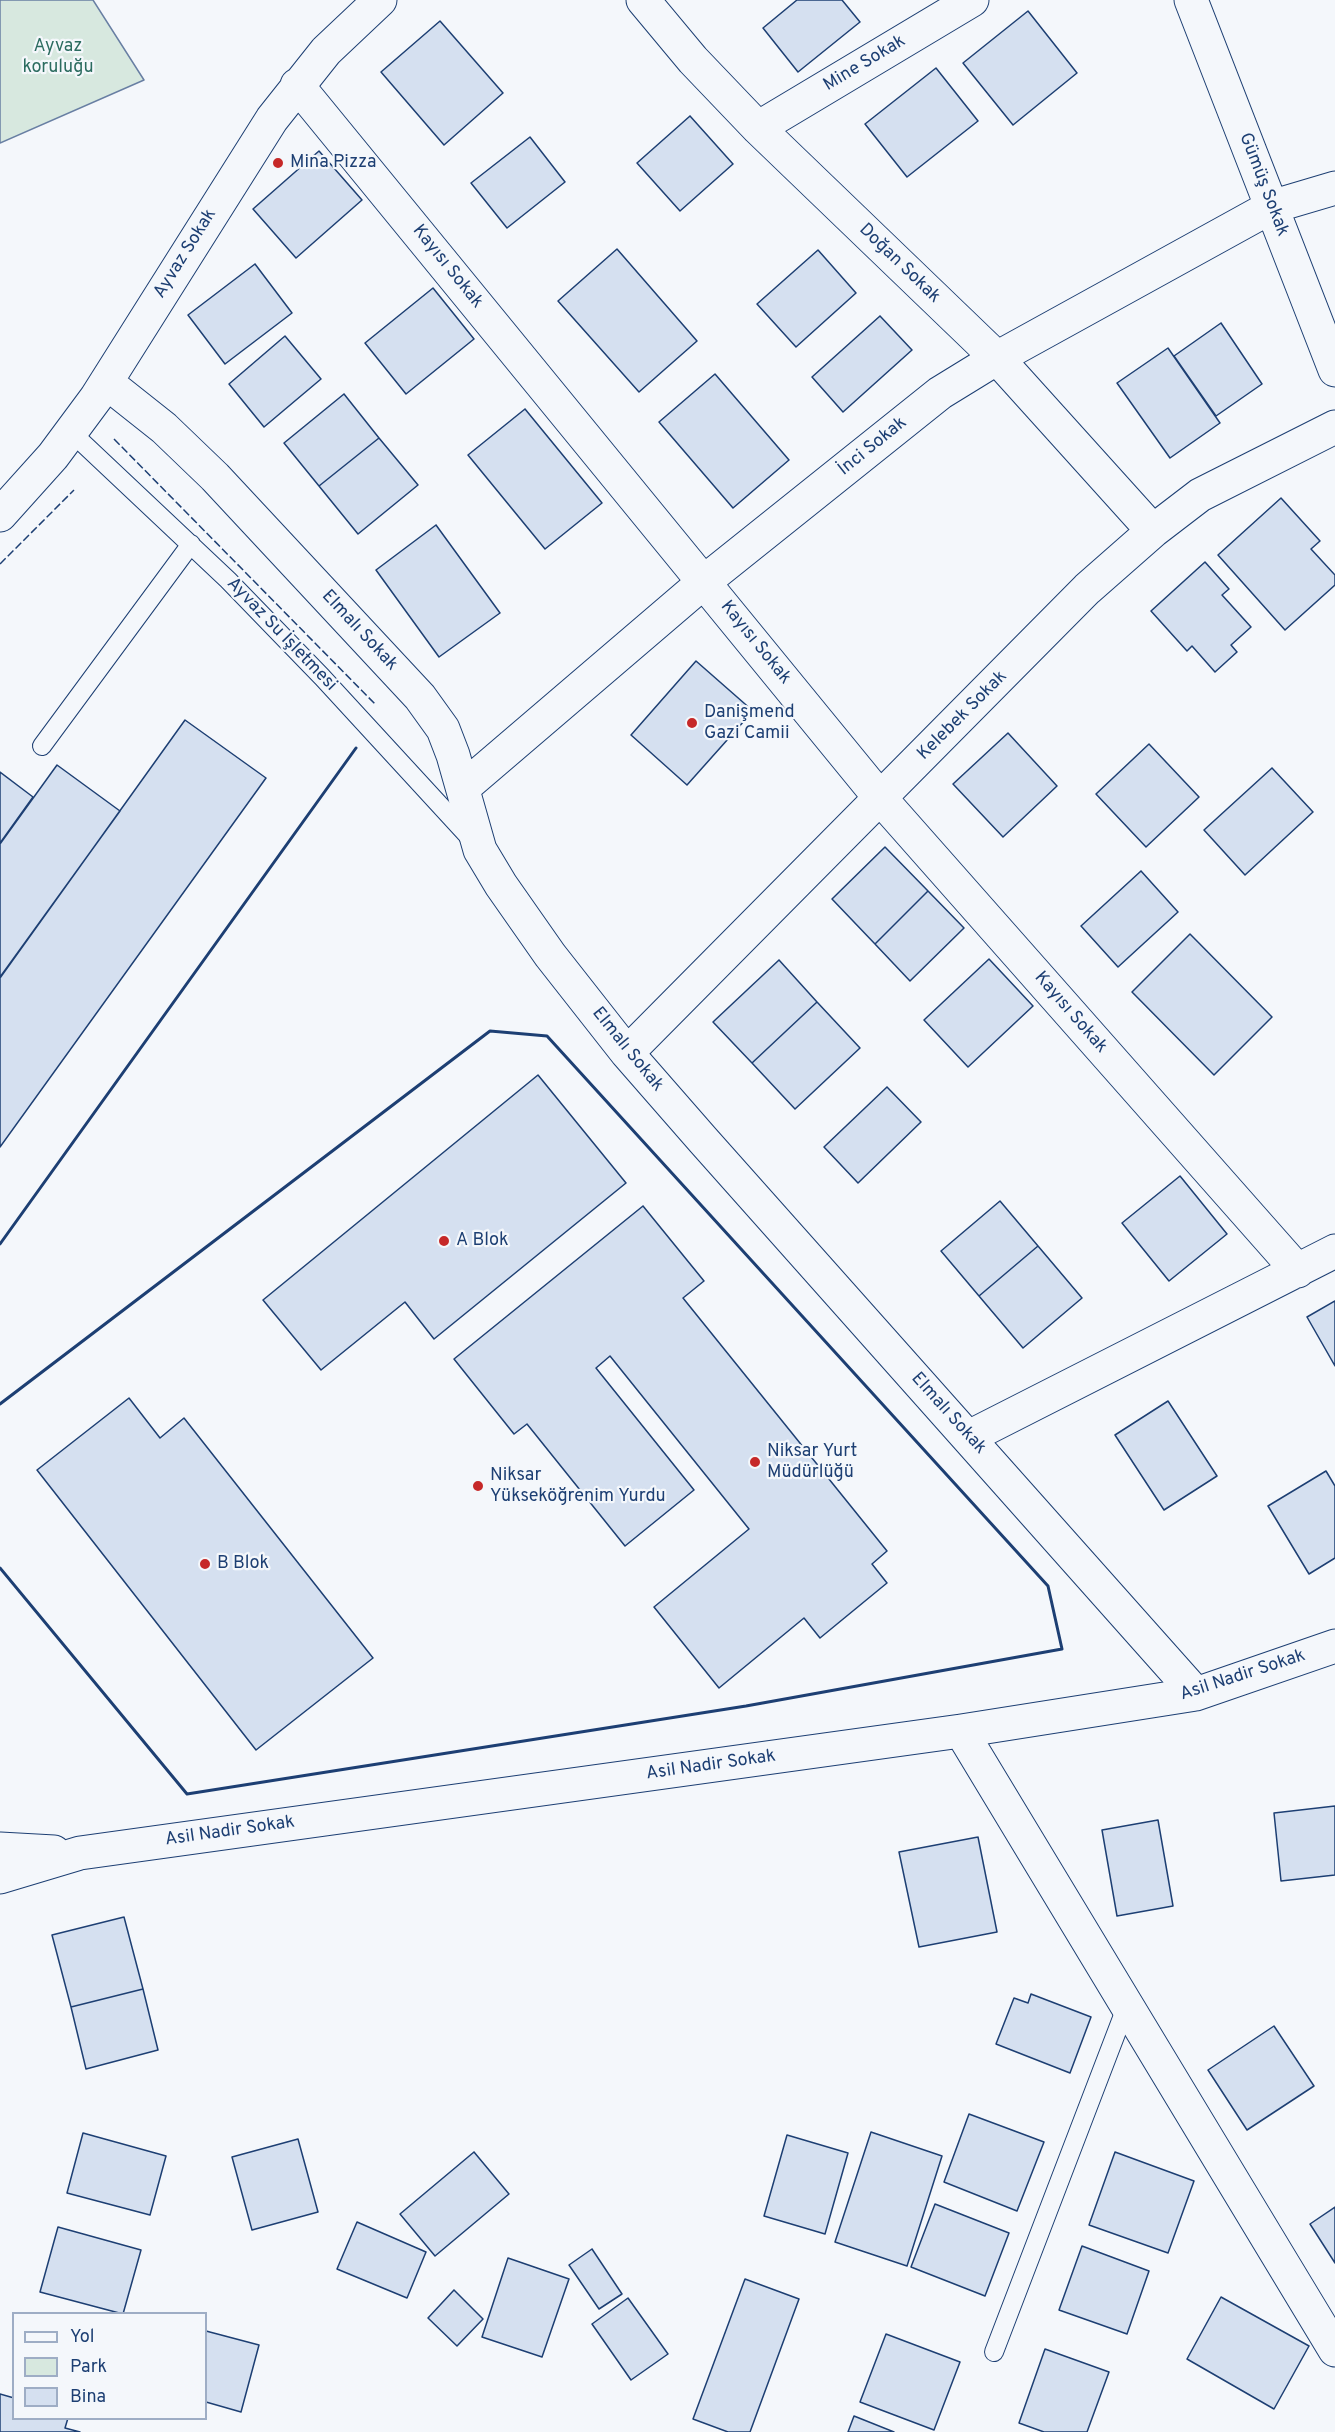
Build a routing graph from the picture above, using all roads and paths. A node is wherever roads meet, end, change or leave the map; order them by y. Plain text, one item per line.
1 (380, 0) edge
2 (643, 0) edge
3 (972, 0) edge
4 (1191, 0) edge
5 (297, 85) junction
6 (758, 128) junction
7 (1335, 188) edge
8 (1271, 207) junction
9 (997, 358) junction
10 (1335, 370) edge
11 (106, 382) junction
12 (1335, 427) edge
13 (70, 432) junction
14 (0, 515) edge
15 (1153, 531) junction
16 (191, 544) junction
17 (705, 581) junction
18 (42, 746) dead end
19 (463, 788) junction
20 (881, 799) junction
21 (480, 850) junction
22 (627, 1053) junction
23 (1335, 1251) edge
24 (1298, 1271) junction
25 (969, 1437) junction
26 (1335, 1646) edge
27 (1196, 1694) junction
28 (962, 1731) junction
29 (0, 1849) edge
30 (80, 1853) junction
31 (0, 1876) edge
32 (1127, 2005) junction
33 (1335, 2350) edge
34 (994, 2352) dead end

1 - 5 street, Ayvaz Sokak
2 - 6 street, Doğan Sokak
3 - 6 street, Mine Sokak
4 - 8 street, Gümüş Sokak
5 - 11 street, Ayvaz Sokak
5 - 17 street, Kayısı Sokak
6 - 9 street, Doğan Sokak
7 - 8 street, İnci Sokak
8 - 9 street, İnci Sokak
8 - 10 street, Gümüş Sokak
9 - 15 street, Doğan Sokak
9 - 17 street, İnci Sokak
11 - 13 street, Ayvaz Sokak
11 - 19 street, Elmalı Sokak
12 - 15 street, Kelebek Sokak
13 - 14 street, Ayvaz Sokak
13 - 16 lane, Ayvaz Su İşletmesi
15 - 20 street, Kelebek Sokak
16 - 18 lane
16 - 21 lane, Ayvaz Su İşletmesi
17 - 19 street, İnci Sokak
17 - 20 street, Kayısı Sokak
19 - 21 street, Elmalı Sokak
20 - 22 street, Kelebek Sokak
20 - 24 street, Kayısı Sokak
21 - 22 street, Elmalı Sokak
22 - 25 street, Elmalı Sokak
23 - 24 street
24 - 25 street
25 - 27 street, Elmalı Sokak
26 - 27 street, Asil Nadir Sokak
27 - 28 street, Asil Nadir Sokak
28 - 30 street, Asil Nadir Sokak
28 - 32 street
29 - 30 street, Asil Nadir Sokak
30 - 31 street, Asil Nadir Sokak
32 - 33 street
32 - 34 lane

